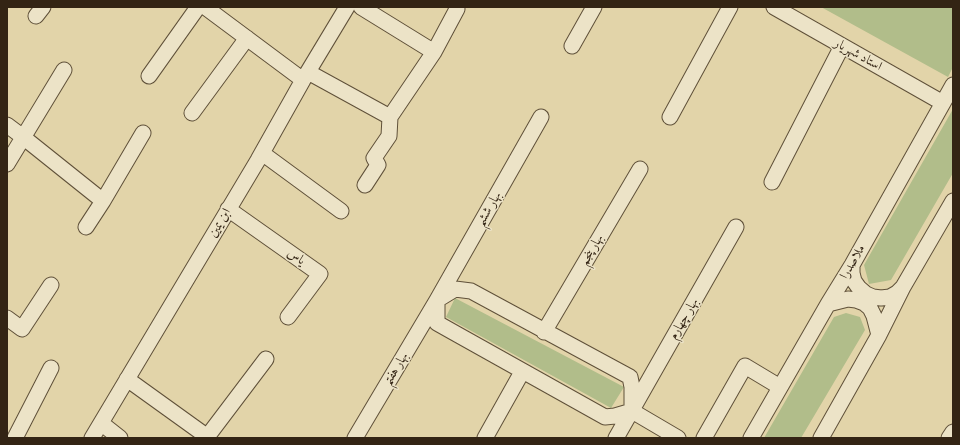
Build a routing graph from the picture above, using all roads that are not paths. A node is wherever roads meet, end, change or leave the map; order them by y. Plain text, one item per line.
1 (198, 7) edge
2 (205, 7) edge
3 (347, 7) edge
4 (361, 7) edge
5 (594, 7) edge
6 (730, 7) edge
7 (774, 7) edge
8 (457, 9) dead end
9 (247, 38) junction
10 (572, 46) dead end
11 (842, 46) junction
12 (434, 52) junction
13 (64, 70) dead end
14 (149, 76) dead end
15 (306, 76) junction
16 (953, 85) edge
17 (943, 102) junction
18 (192, 113) dead end
19 (390, 117) junction
20 (541, 117) dead end
21 (670, 117) dead end
22 (7, 125) edge
23 (142, 133) dead end
24 (23, 136) junction
25 (262, 153) junction
26 (7, 164) edge
27 (640, 169) dead end
28 (772, 182) dead end
29 (365, 185) dead end
30 (103, 201) junction
31 (953, 201) edge
32 (228, 209) junction
33 (341, 211) dead end
34 (86, 227) dead end
35 (736, 227) dead end
36 (852, 265) junction
37 (51, 285) dead end
38 (903, 287) junction
39 (437, 300) junction
40 (828, 304) junction
41 (7, 318) edge
42 (288, 318) dead end
43 (544, 332) junction
44 (879, 335) junction
45 (266, 359) dead end
46 (51, 368) dead end
47 (522, 372) junction
48 (127, 379) junction
49 (780, 387) junction
50 (632, 411) junction
51 (101, 423) junction
52 (953, 432) edge
53 (208, 437) edge
54 (15, 438) edge
55 (92, 438) edge
56 (120, 438) edge
57 (355, 438) edge
58 (485, 438) edge
59 (616, 438) edge
60 (678, 438) edge
61 (704, 438) edge
62 (751, 438) edge
63 (821, 438) edge
64 (949, 438) edge

1 - 14 street
2 - 9 street
3 - 15 street, ابن یمین
4 - 12 street
5 - 10 street
6 - 21 street
7 - 11 street, استاد شهریار
8 - 12 street
9 - 15 street
9 - 18 street
11 - 17 street, استاد شهریار
11 - 28 street
12 - 19 street
13 - 24 street
15 - 19 street
15 - 25 street, ابن یمین
16 - 17 street, ملاصدرا
17 - 36 street, ملاصدرا
19 - 29 street
20 - 39 street, بهار ششم
22 - 24 street
23 - 30 street
24 - 26 street
24 - 30 street
25 - 32 street, ابن یمین
25 - 33 street
27 - 43 street, بهار پنجم
30 - 34 street
31 - 38 street
32 - 42 street, یاس
32 - 48 street, ابن یمین
35 - 50 street, بهار چهارم
36 - 38 street
36 - 40 street, ملاصدرا
37 - 41 street
38 - 44 street
39 - 43 street
39 - 47 street
39 - 57 street, بهار هفتم
40 - 44 street
40 - 49 street, ملاصدرا
43 - 50 street
44 - 63 street
45 - 53 street
46 - 54 street
47 - 50 street
47 - 58 street
48 - 51 street, ابن یمین
48 - 53 street
49 - 61 street
49 - 62 street, ملاصدرا
50 - 59 street, بهار چهارم
50 - 60 street
51 - 55 street, ابن یمین
51 - 56 street
52 - 64 street

